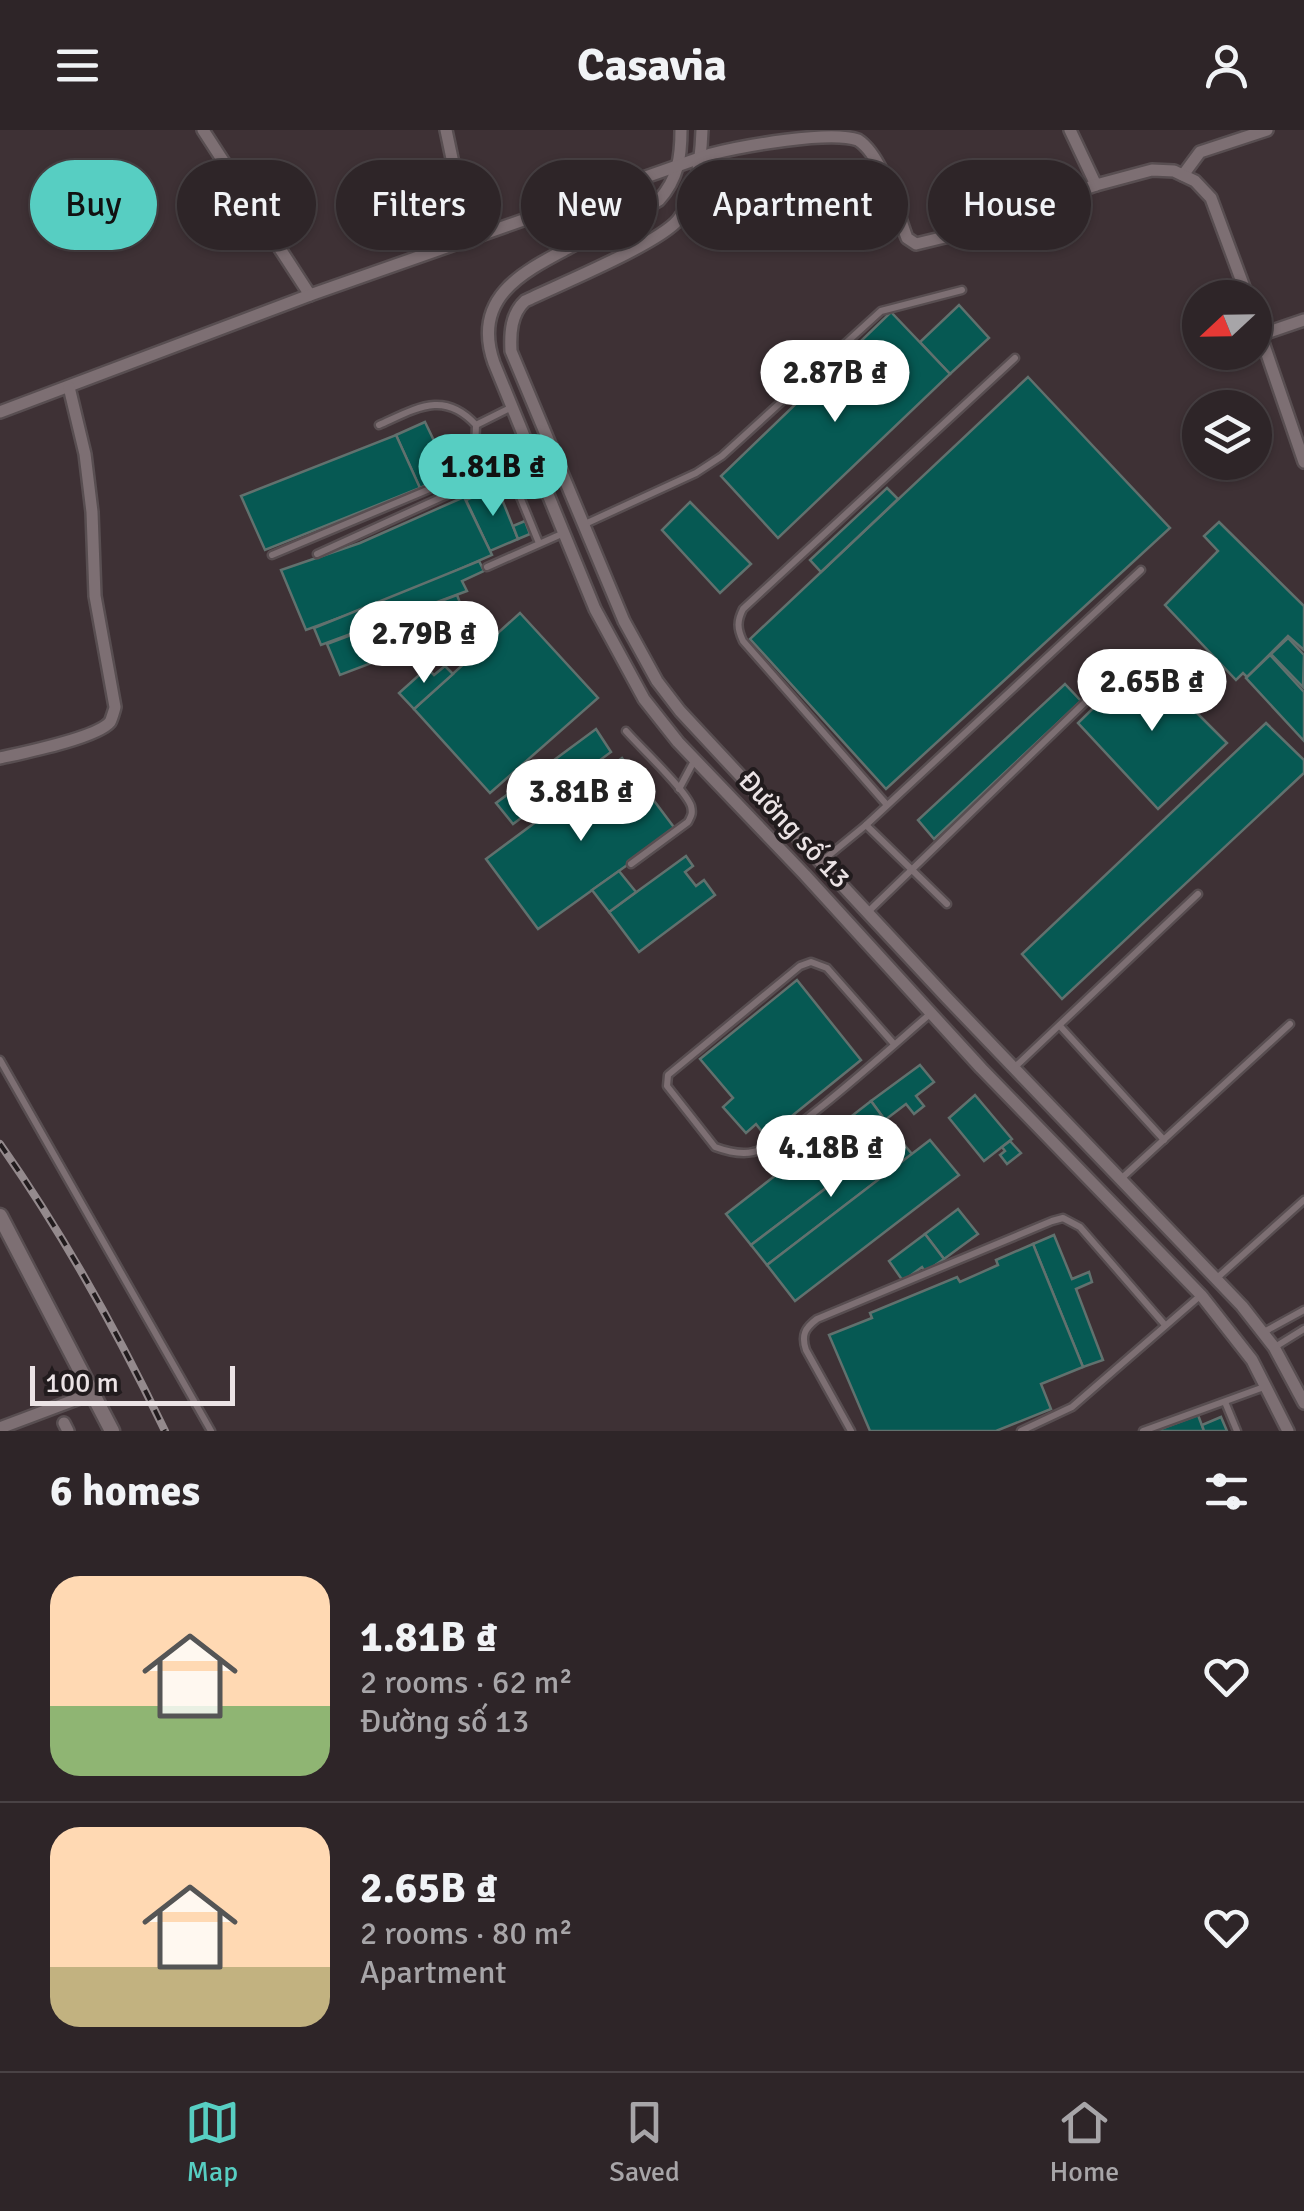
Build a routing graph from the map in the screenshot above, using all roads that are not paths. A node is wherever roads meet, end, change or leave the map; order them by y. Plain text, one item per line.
1 (203, 130) edge
2 (446, 130) edge
3 (682, 130) edge
4 (702, 130) edge
5 (1070, 130) edge
6 (1267, 130) edge
7 (700, 159) junction
8 (452, 160) edge
9 (679, 160) edge
10 (697, 160) edge
11 (677, 166) edge
12 (677, 169) edge
13 (1183, 175) junction
14 (1096, 185) junction
15 (501, 228) edge
16 (437, 250) edge
17 (1241, 280) edge
18 (962, 290) dead end
19 (310, 294) junction
20 (491, 315) junction
21 (514, 319) junction
22 (1304, 320) edge
23 (1272, 331) edge
24 (1015, 358) dead end
25 (1272, 370) edge
26 (69, 387) junction
27 (513, 407) junction
28 (0, 412) edge
29 (379, 424) dead end
30 (476, 425) junction
31 (1304, 462) edge
32 (584, 524) junction
33 (564, 532) junction
34 (539, 543) junction
35 (316, 554) dead end
36 (272, 555) dead end
37 (487, 566) dead end
38 (1141, 570) dead end
39 (1132, 657) dead end
40 (626, 732) dead end
41 (0, 758) edge
42 (695, 760) junction
43 (678, 789) junction
44 (888, 805) junction
45 (866, 825) junction
46 (822, 860) junction
47 (631, 864) dead end
48 (914, 870) junction
49 (805, 875) junction
50 (1198, 894) dead end
51 (947, 904) dead end
52 (870, 912) junction
53 (948, 998) junction
54 (931, 1013) junction
55 (1290, 1024) dead end
56 (1060, 1026) junction
57 (894, 1044) junction
58 (0, 1060) edge
59 (1015, 1067) junction
60 (1164, 1140) junction
61 (1122, 1178) junction
62 (1304, 1200) edge
63 (0, 1216) edge
64 (6, 1238) edge
65 (1217, 1278) junction
66 (1201, 1294) junction
67 (1304, 1310) edge
68 (1165, 1325) junction
69 (1304, 1329) edge
70 (1264, 1332) junction
71 (1274, 1347) junction
72 (1266, 1387) junction
73 (93, 1393) junction
74 (1225, 1402) junction
75 (1304, 1402) edge
76 (0, 1428) edge
77 (112, 1431) edge
78 (211, 1431) edge
79 (851, 1431) edge
80 (1022, 1431) edge
81 (1143, 1431) edge
82 (1237, 1431) edge
83 (1288, 1431) edge

1 - 19 street
2 - 8 street
3 - 9 street
4 - 7 street
5 - 14 street
6 - 13 street
7 - 10 street
7 - 14 street
7 - 21 street
11 - 15 street
12 - 20 street
13 - 14 street
13 - 17 street
16 - 19 street
18 - 32 lane
19 - 26 street
20 - 21 street
20 - 27 street, Đường số 13
21 - 32 street, Đường số 13
22 - 23 street
24 - 44 lane
25 - 31 street
26 - 28 street
26 - 41 street
27 - 30 lane
27 - 33 street, Đường số 13
29 - 30 lane
30 - 36 lane
32 - 33 street
32 - 46 street, Đường số 13
33 - 34 lane
33 - 42 street, Đường số 13
34 - 35 lane
34 - 37 lane
38 - 44 lane
39 - 48 lane
40 - 43 lane
42 - 43 lane
42 - 49 street, Đường số 13
43 - 47 lane
44 - 45 lane
45 - 46 lane
45 - 48 lane
46 - 49 street
46 - 52 street, Đường số 13
48 - 51 lane
48 - 52 lane
49 - 54 street, Đường số 13
50 - 56 lane
52 - 53 street, Đường số 13
53 - 54 street
53 - 59 street, Đường số 13
54 - 57 lane
54 - 66 street, Đường số 13
55 - 60 lane
56 - 59 lane
56 - 60 lane
57 - 57 lane
58 - 78 lane
59 - 61 street, Đường số 13
60 - 61 lane
61 - 65 street, Đường số 13
62 - 65 lane
63 - 64 street
64 - 73 street
65 - 66 street
65 - 70 street, Đường số 13
66 - 68 lane
66 - 72 street, Đường số 13
67 - 70 lane
68 - 79 lane
68 - 80 lane
69 - 71 lane
70 - 71 street, Đường số 13
71 - 75 street, Đường số 13
72 - 74 lane
72 - 83 street, Đường số 13
73 - 76 street
73 - 77 street
74 - 81 lane
74 - 82 lane

